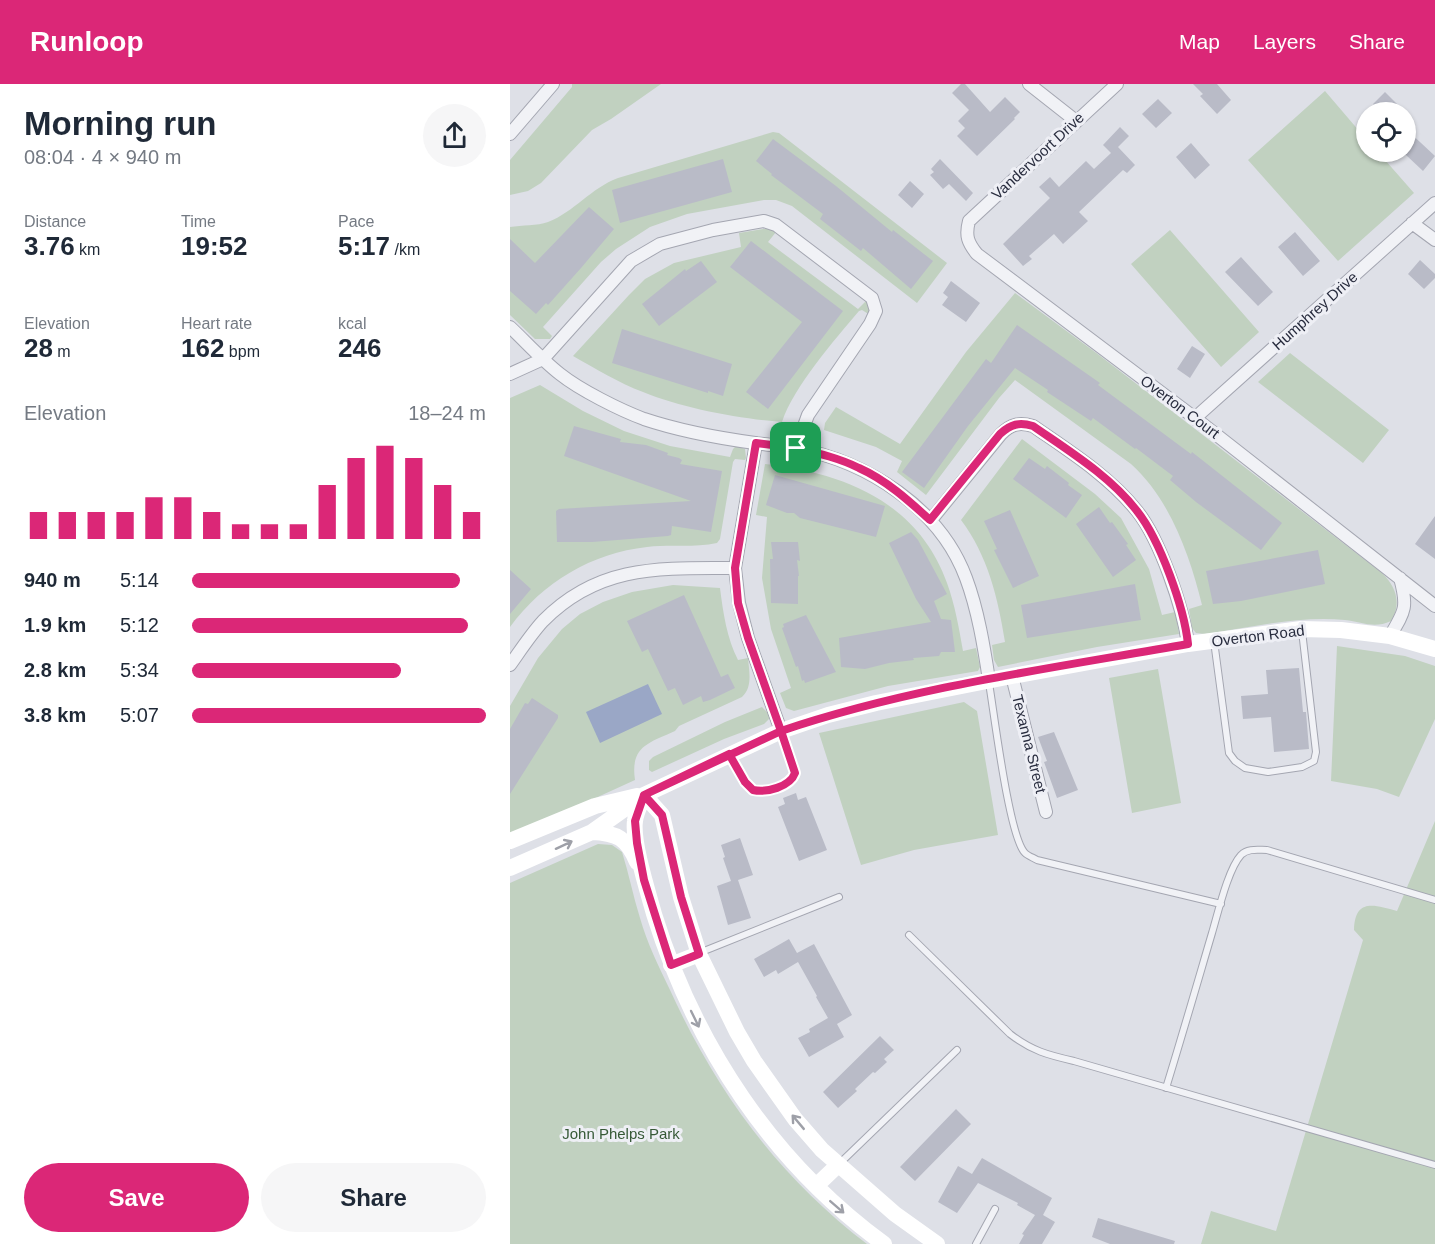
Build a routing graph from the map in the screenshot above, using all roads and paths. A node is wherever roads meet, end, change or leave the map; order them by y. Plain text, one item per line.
1 (552, 84) edge
2 (1029, 84) edge
3 (1117, 84) edge
4 (1076, 121) junction
5 (510, 134) edge
6 (1435, 203) edge
7 (1412, 223) junction
8 (966, 233) joint
9 (1435, 240) edge
10 (510, 327) edge
11 (543, 359) junction
12 (510, 374) edge
13 (1195, 418) junction
14 (756, 443) junction
15 (796, 448) junction
16 (930, 520) junction
17 (735, 568) junction
18 (1400, 578) junction
19 (1435, 606) edge
20 (1301, 629) junction
21 (1390, 636) junction
22 (1214, 640) junction
23 (1188, 644) junction
24 (1435, 649) edge
25 (510, 665) edge
26 (1012, 676) junction
27 (989, 680) junction
28 (781, 731) junction
29 (729, 754) junction
30 (644, 795) junction
31 (1046, 812) dead end
32 (592, 832) junction
33 (510, 841) edge
34 (510, 868) edge
35 (644, 880) junction
36 (839, 897) dead end
37 (1435, 900) edge
38 (1221, 904) junction
39 (909, 935) dead end
40 (699, 954) junction
41 (671, 965) junction
42 (957, 1050) dead end
43 (1167, 1088) junction
44 (838, 1165) junction
45 (1435, 1165) edge
46 (816, 1186) junction
47 (995, 1209) dead end
48 (884, 1244) edge
49 (938, 1244) edge
50 (976, 1244) edge

1 - 5 street
2 - 4 street
3 - 4 street, Vandervoort Drive
4 - 8 street, Vandervoort Drive
6 - 7 street, Humphrey Drive
7 - 9 street
7 - 13 street, Humphrey Drive
8 - 13 street, Overton Court
10 - 11 street
11 - 12 street
11 - 14 street
11 - 15 street
13 - 18 street, Overton Court
14 - 15 street
14 - 17 street
15 - 16 street
16 - 23 street
16 - 27 street
17 - 25 street
17 - 28 street
18 - 19 street, Overton Court
18 - 21 street
20 - 21 street, Overton Road
20 - 22 street, Overton Road
20 - 22 lane
21 - 24 street, Overton Road
22 - 23 street, Overton Road
23 - 26 street, Overton Road
26 - 27 street, Overton Road
26 - 31 street, Texanna Street
27 - 28 street, Overton Road
27 - 38 lane
28 - 29 street, Overton Road
28 - 29 lane
29 - 30 street, Overton Road
30 - 32 street, Overton Road
30 - 33 street
30 - 35 street
30 - 40 street
34 -> 32 street, Overton Road
32 - 35 street
35 - 41 street
36 - 40 lane
37 - 38 lane
38 - 43 lane
39 - 43 lane
40 - 41 street
44 -> 40 street
41 -> 46 street
42 - 44 lane
43 - 45 lane
44 - 46 street
44 - 49 street
46 -> 48 street
47 - 50 lane

